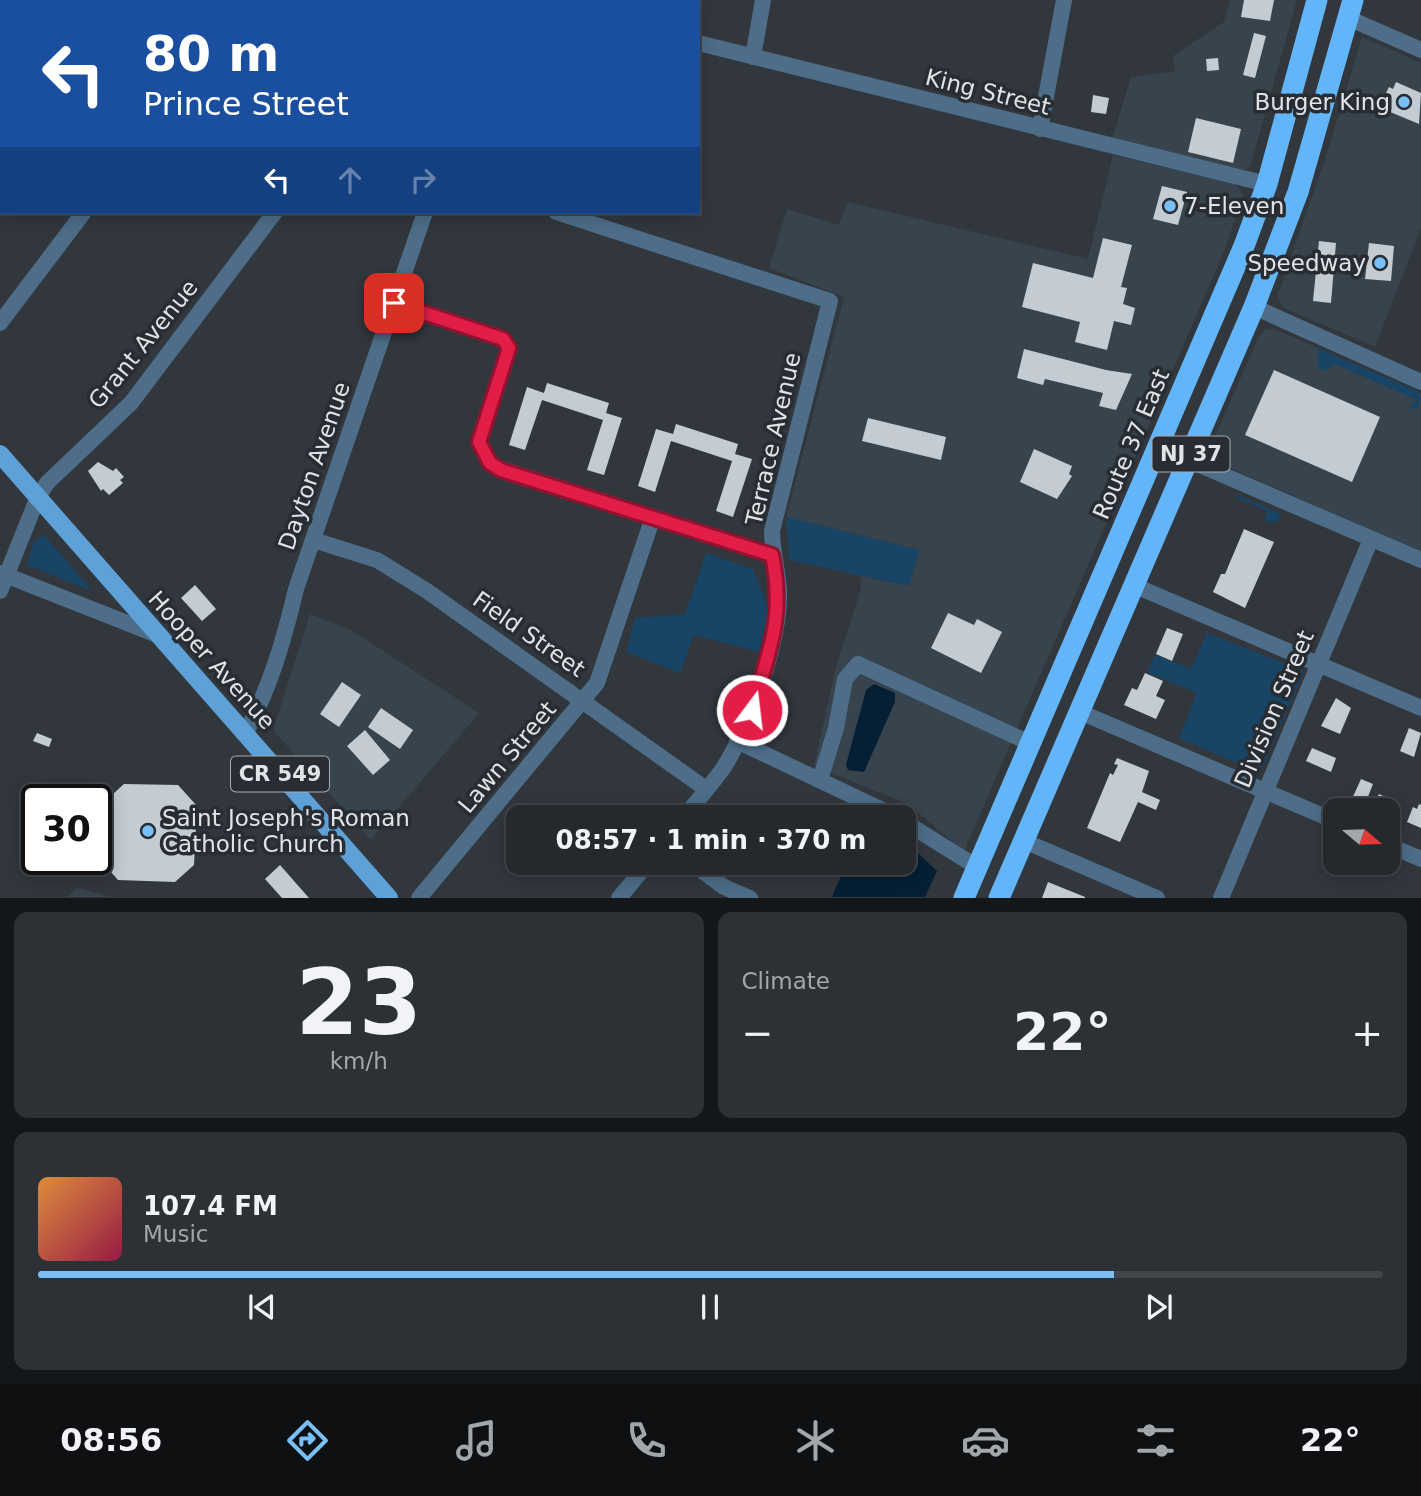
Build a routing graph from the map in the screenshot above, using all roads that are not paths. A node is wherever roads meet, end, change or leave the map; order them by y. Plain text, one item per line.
1 (764, 0) edge
2 (1064, 0) edge
3 (1317, 0) edge
4 (1351, 9) edge
5 (700, 44) edge
6 (1421, 50) edge
7 (753, 57) junction
8 (1040, 128) junction
9 (1267, 184) junction
10 (82, 214) edge
11 (273, 214) edge
12 (424, 214) edge
13 (562, 214) edge
14 (394, 303) junction
15 (1254, 307) junction
16 (0, 323) edge
17 (1421, 382) edge
18 (0, 454) edge
19 (1188, 460) junction
20 (38, 497) junction
21 (653, 517) junction
22 (1371, 539) junction
23 (314, 540) junction
24 (772, 555) junction
25 (1421, 560) edge
26 (2, 580) edge
27 (1133, 585) junction
28 (155, 634) junction
29 (1318, 665) junction
30 (584, 700) junction
31 (1421, 708) edge
32 (1080, 712) junction
33 (246, 734) junction
34 (737, 741) junction
35 (1030, 743) junction
36 (820, 780) junction
37 (706, 789) junction
38 (1265, 790) junction
39 (693, 805) edge
40 (872, 805) edge
41 (1323, 816) edge
42 (916, 829) edge
43 (1024, 841) junction
44 (1400, 850) edge
45 (1421, 859) edge
46 (977, 867) junction
47 (638, 875) edge
48 (708, 875) edge
49 (389, 898) edge
50 (419, 898) edge
51 (619, 898) edge
52 (750, 898) edge
53 (964, 898) edge
54 (999, 898) edge
55 (1157, 898) edge
56 (1221, 898) edge

1 - 7 street
2 - 8 street
3 - 9 highway, Route 37 East / NJ 37
4 - 6 street
4 - 15 highway, NJ 37
5 - 7 street, King Street
7 - 8 street, King Street
8 - 9 street, King Street
9 - 35 highway, Route 37 East / NJ 37
10 - 16 street
11 - 20 street, Grant Avenue
12 - 14 street, Dayton Avenue
13 - 24 street, Terrace Avenue
14 - 21 street
14 - 23 street, Dayton Avenue
15 - 17 street
15 - 19 highway, NJ 37
18 - 20 main road, Hooper Avenue / CR 549
19 - 22 street
19 - 27 highway, NJ 37
20 - 26 street, Grant Avenue
20 - 28 main road, Hooper Avenue / CR 549
21 - 24 street
21 - 30 street, Lawn Street
22 - 25 street
22 - 29 street, Division Street
23 - 30 street, Field Street
23 - 33 street, Dayton Avenue
24 - 34 street, Terrace Avenue
26 - 28 street
27 - 29 street
27 - 32 highway, NJ 37
28 - 33 main road, Hooper Avenue / CR 549
29 - 31 street
29 - 38 street, Division Street
30 - 37 street, Field Street
30 - 50 street, Lawn Street
32 - 38 street
32 - 43 highway, NJ 37
33 - 49 main road, Hooper Avenue / CR 549
34 - 36 street
34 - 37 street, Terrace Avenue
35 - 36 street
35 - 46 highway, Route 37 East / NJ 37
36 - 40 street
37 - 39 street, Terrace Avenue
38 - 41 street
38 - 56 street, Division Street
42 - 46 street
43 - 54 highway, NJ 37
43 - 55 street
44 - 45 street
46 - 53 highway, Route 37 East / NJ 37
47 - 51 street
48 - 52 street

